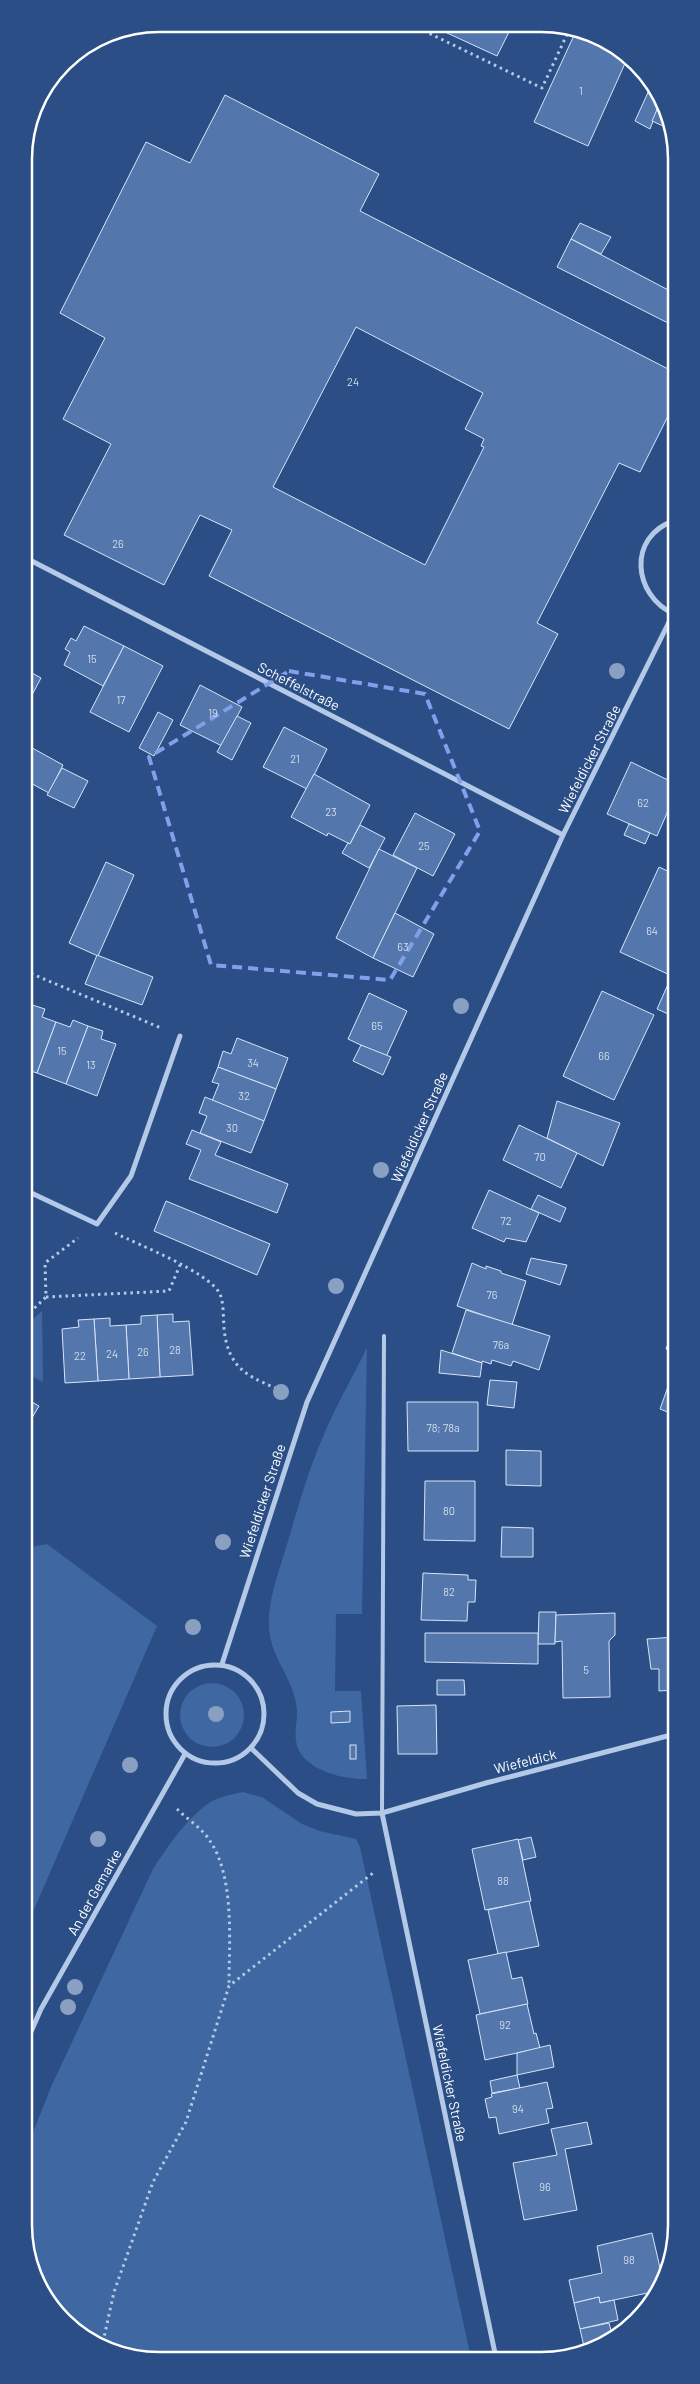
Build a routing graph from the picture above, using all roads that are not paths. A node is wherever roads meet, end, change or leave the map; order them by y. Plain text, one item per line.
1 (668, 525) edge
2 (33, 562) edge
3 (668, 611) edge
4 (668, 626) edge
5 (563, 835) junction
6 (180, 1036) road end
7 (32, 1194) edge
8 (384, 1336) dead end
9 (222, 1664) junction
10 (667, 1736) edge
11 (251, 1748) junction
12 (185, 1754) junction
13 (382, 1813) junction
14 (32, 2029) edge
15 (495, 2352) edge

1 - 3 street, Wiefeldicker Straße
2 - 5 street, Scheffelstraße
4 - 5 street, Wiefeldicker Straße
5 - 9 street, Wiefeldicker Straße
6 - 7 street
8 - 13 lane, Wiefeldicker Straße
9 - 11 street
9 - 12 street
10 - 13 street, Wiefeldick
11 - 12 street
11 - 13 street
12 - 14 street, An der Gemarke
13 - 15 street, Wiefeldicker Straße

